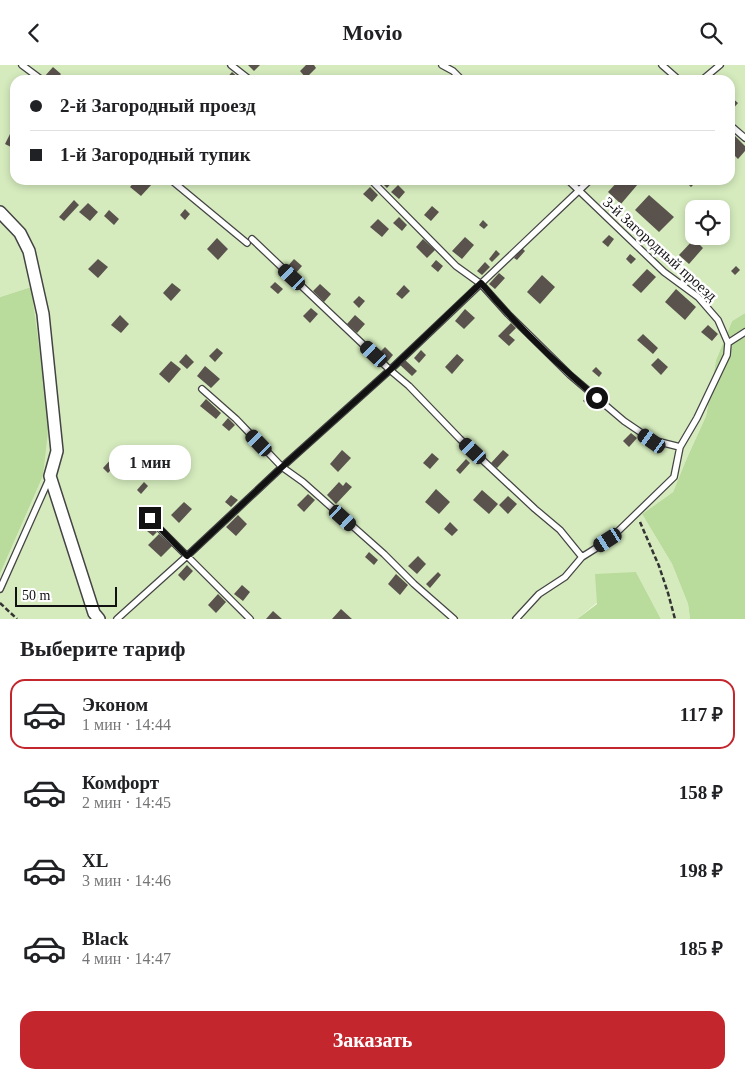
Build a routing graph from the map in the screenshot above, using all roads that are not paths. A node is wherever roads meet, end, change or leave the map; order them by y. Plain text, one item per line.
1 (22, 65) edge
2 (231, 65) edge
3 (442, 65) edge
4 (662, 65) edge
5 (720, 65) edge
6 (35, 75) edge
7 (244, 75) edge
8 (456, 75) edge
9 (673, 75) edge
10 (708, 75) edge
11 (735, 129) edge
12 (745, 138) edge
13 (177, 185) edge
14 (376, 185) edge
15 (573, 185) edge
16 (585, 185) edge
17 (578, 191) junction
18 (0, 212) edge
19 (481, 283) junction
20 (745, 332) edge
21 (728, 343) junction
22 (390, 370) junction
23 (202, 389) dead end
24 (680, 447) junction
25 (282, 467) junction
26 (50, 476) junction
27 (150, 518) dead end
28 (187, 556) junction
29 (582, 557) junction
30 (0, 589) edge
31 (99, 619) edge
32 (117, 619) edge
33 (250, 619) edge
34 (454, 619) edge
35 (516, 619) edge

1 - 6 lane
2 - 7 lane
3 - 8 lane
4 - 9 lane
5 - 10 lane
11 - 12 lane
13 - 22 lane
14 - 19 lane
15 - 17 lane, 3-й Загородный проезд
16 - 17 lane
17 - 19 lane
17 - 21 lane, 3-й Загородный проезд
18 - 26 street
19 - 22 lane
19 - 24 lane
20 - 21 lane
21 - 24 lane
22 - 25 lane
22 - 29 lane
23 - 25 lane
24 - 29 lane
25 - 28 lane
25 - 34 lane
26 - 30 lane
26 - 31 street
27 - 28 lane
28 - 32 lane
28 - 33 lane
29 - 35 lane

